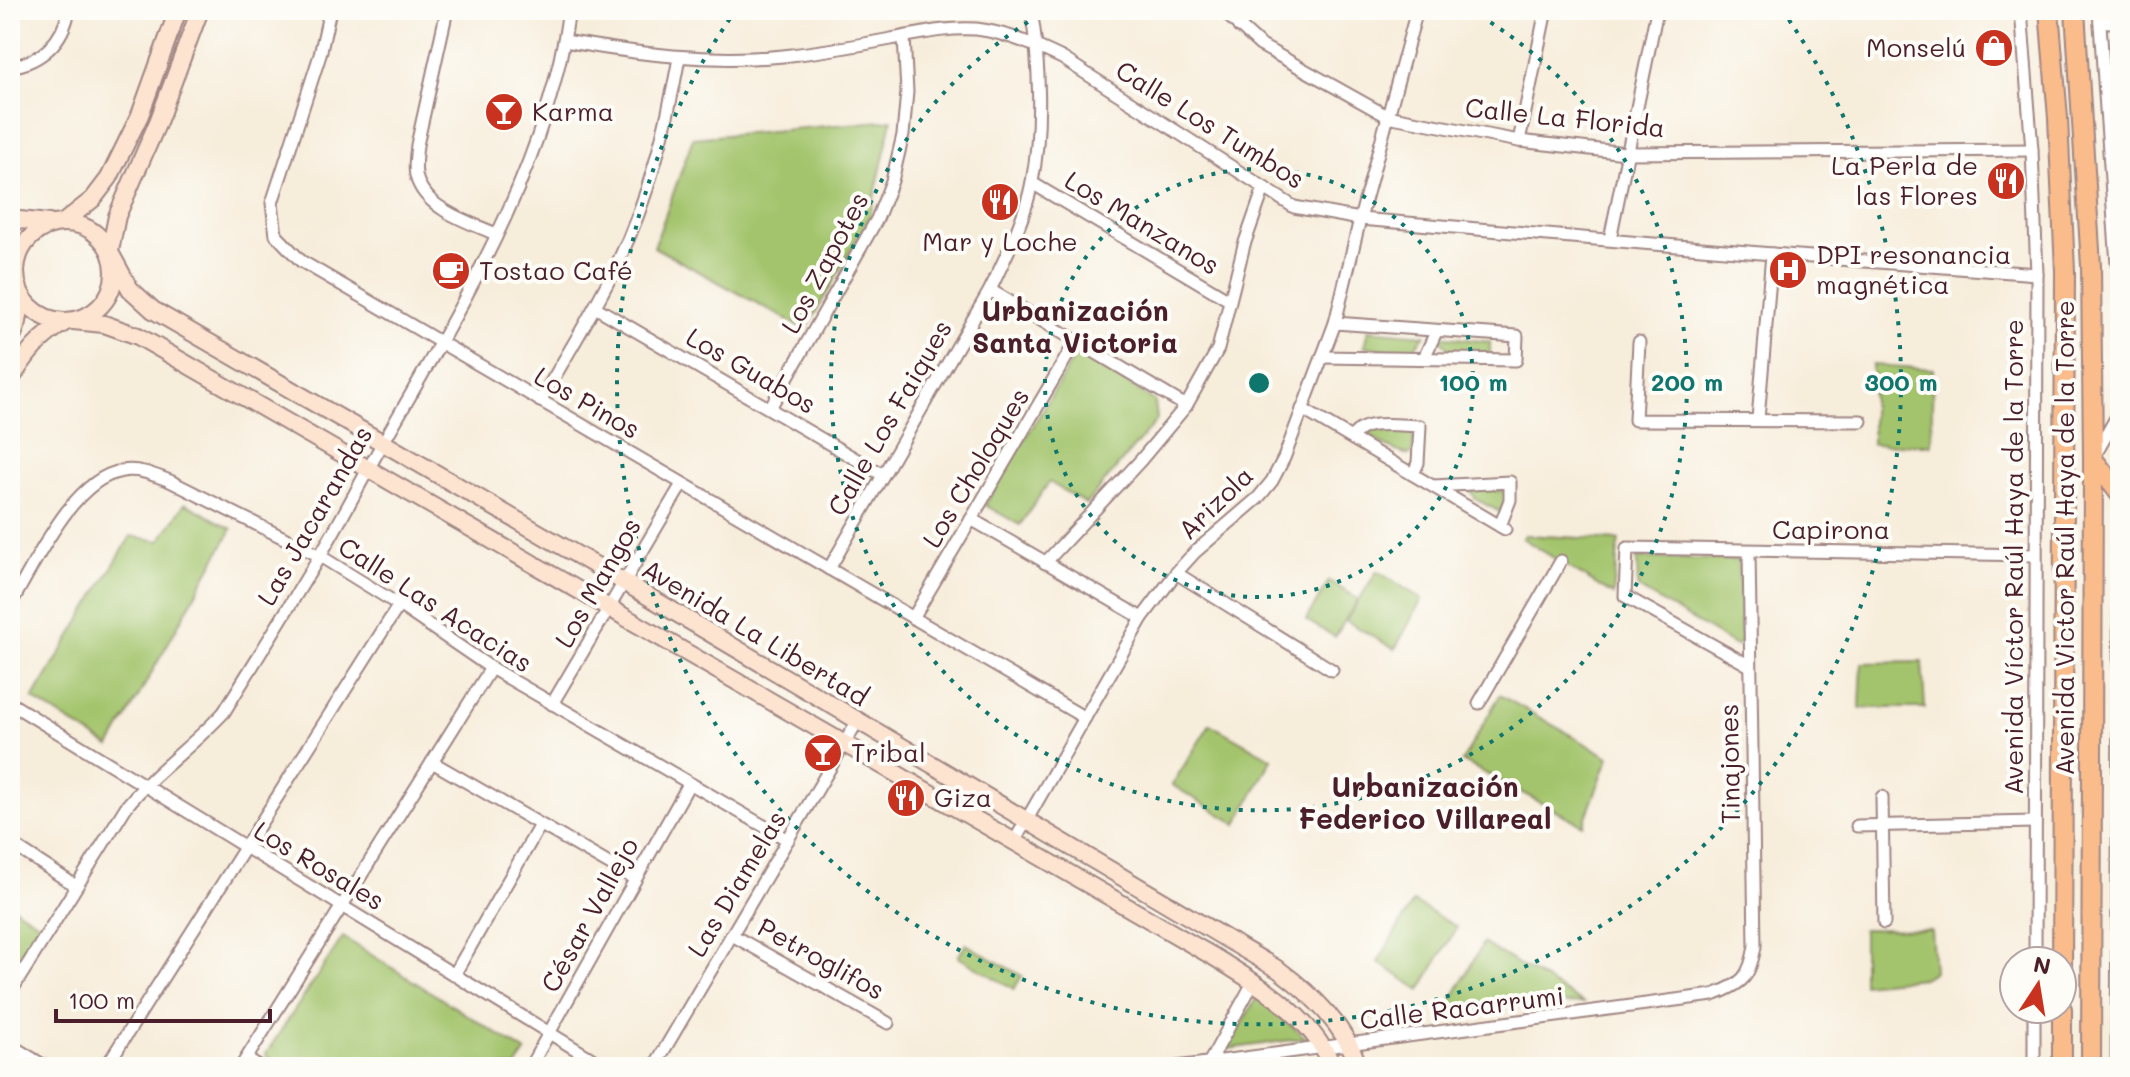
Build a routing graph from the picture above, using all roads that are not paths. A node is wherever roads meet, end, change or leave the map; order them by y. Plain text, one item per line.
1 (69, 10) edge
2 (178, 10) edge
3 (200, 10) edge
4 (330, 10) edge
5 (447, 10) edge
6 (569, 10) edge
7 (1031, 10) edge
8 (1222, 10) edge
9 (1249, 10) edge
10 (1417, 10) edge
11 (1546, 10) edge
12 (1657, 10) edge
13 (2021, 10) edge
14 (2049, 10) edge
15 (2075, 10) edge
16 (2100, 16) edge
17 (2120, 23) edge
18 (1239, 27) junction
19 (904, 37) junction
20 (565, 41) junction
21 (1034, 45) junction
22 (679, 58) junction
23 (10, 67) edge
24 (1387, 116) junction
25 (1519, 141) junction
26 (2032, 150) junction
27 (1626, 153) junction
28 (1032, 183) junction
29 (1264, 188) junction
30 (10, 219) edge
31 (1360, 219) junction
32 (60, 223) junction
33 (496, 234) junction
34 (1610, 239) junction
35 (111, 254) junction
36 (1772, 254) junction
37 (2118, 266) edge
38 (2037, 274) junction
39 (17, 287) edge
40 (990, 290) junction
41 (1229, 300) junction
42 (595, 307) junction
43 (69, 322) junction
44 (1335, 323) junction
45 (1436, 332) junction
46 (1076, 341) junction
47 (1639, 342) dead end
48 (10, 343) edge
49 (442, 344) junction
50 (1322, 357) junction
51 (1424, 358) junction
52 (10, 381) edge
53 (540, 401) junction
54 (1186, 406) junction
55 (770, 408) junction
56 (1302, 409) junction
57 (2120, 411) edge
58 (1758, 419) junction
59 (1861, 421) dead end
60 (1352, 438) junction
61 (383, 442) junction
62 (2093, 459) junction
63 (369, 469) junction
64 (1413, 474) junction
65 (883, 475) junction
66 (682, 484) junction
67 (1432, 486) junction
68 (2120, 493) edge
69 (971, 519) junction
70 (2119, 537) edge
71 (1749, 551) junction
72 (2034, 555) junction
73 (320, 556) junction
74 (1561, 561) dead end
75 (1045, 563) junction
76 (829, 569) junction
77 (1176, 573) junction
78 (624, 582) junction
79 (10, 605) edge
80 (399, 605) junction
81 (609, 607) junction
82 (913, 618) junction
83 (1142, 618) junction
84 (1750, 666) junction
85 (491, 668) junction
86 (1332, 670) dead end
87 (10, 703) edge
88 (1479, 703) dead end
89 (552, 704) junction
90 (1085, 718) junction
91 (857, 722) junction
92 (845, 744) junction
93 (432, 762) junction
94 (689, 784) junction
95 (144, 785) junction
96 (1882, 797) dead end
97 (1025, 821) junction
98 (2035, 822) junction
99 (2118, 822) edge
100 (540, 825) junction
101 (1882, 825) junction
102 (1857, 826) dead end
103 (788, 840) junction
104 (1014, 842) junction
105 (10, 843) edge
106 (245, 847) junction
107 (635, 879) junction
108 (76, 886) junction
109 (342, 906) junction
110 (1884, 923) dead end
111 (732, 935) junction
112 (1226, 937) junction
113 (2035, 945) edge
114 (2062, 945) edge
115 (1214, 957) junction
116 (454, 975) junction
117 (1747, 976) joint
118 (1254, 981) junction
119 (10, 993) edge
120 (888, 1023) dead end
121 (2034, 1025) edge
122 (2062, 1025) edge
123 (549, 1032) junction
124 (1351, 1045) junction
125 (1324, 1047) junction
126 (12, 1050) edge
127 (243, 1063) edge
128 (1209, 1063) junction
129 (46, 1067) edge
130 (106, 1067) edge
131 (259, 1067) edge
132 (530, 1067) edge
133 (605, 1067) edge
134 (654, 1067) edge
135 (1177, 1067) edge
136 (1333, 1067) edge
137 (1359, 1067) edge
138 (2034, 1067) edge
139 (2062, 1067) edge
140 (2091, 1067) edge
141 (2117, 1067) edge

1 - 23 street
2 - 32 main road
3 - 35 main road
4 - 49 street, Los Pinos
5 - 33 street
6 - 20 street, Las Jacarandas
7 - 21 street, Calle Los Faiques
8 - 18 street, Calle La Florida
9 - 18 street
10 - 24 street, Arizola
11 - 25 street
12 - 27 street
13 - 26 street, Avenida Víctor Raúl Haya de la Torre
14 - 114 main road, Avenida Victor Raúl Haya de la Torre
15 - 62 main road, Avenida Victor Raúl Haya de la Torre
16 - 17 street
16 - 37 street
18 - 24 street, Calle La Florida
19 - 21 street, Calle Los Tumbos
19 - 22 street, Calle Los Tumbos
19 - 55 street, Los Zapotes
20 - 22 street, Calle Los Tumbos
20 - 33 street, Las Jacarandas
21 - 28 street, Calle Los Faiques
21 - 29 street, Calle Los Tumbos
22 - 42 street
24 - 25 street, Calle La Florida
24 - 31 street, Arizola
25 - 27 street, Calle La Florida
26 - 27 street, Calle La Florida
26 - 38 street, Avenida Víctor Raúl Haya de la Torre
27 - 34 street
28 - 40 street, Calle Los Faiques
28 - 41 street, Los Manzanos
29 - 31 street, Calle Los Tumbos
29 - 41 street
30 - 32 main road
31 - 34 street, Calle Los Tumbos
31 - 44 street, Arizola
32 - 35 main road
32 - 39 main road
33 - 49 street, Las Jacarandas
34 - 36 street, Calle Los Tumbos
35 - 43 main road
35 - 61 main road, Avenida La Libertad
36 - 38 street, Calle Los Tumbos
36 - 58 street
38 - 72 street, Avenida Víctor Raúl Haya de la Torre
39 - 43 main road
39 - 48 main road
40 - 46 street
40 - 65 street, Calle Los Faiques
41 - 54 street
42 - 53 street
42 - 55 street, Los Guabos
43 - 52 main road
43 - 63 main road, Avenida La Libertad
44 - 45 street
44 - 50 street, Arizola
45 - 51 street
45 - 51 street
46 - 54 street
46 - 69 street, Los Choloques
47 - 58 street
49 - 53 street, Los Pinos
49 - 61 street, Las Jacarandas
50 - 51 street
50 - 56 street, Arizola
53 - 66 street, Los Pinos
54 - 75 street
55 - 65 street, Los Guabos
56 - 60 street
56 - 77 street, Arizola
57 - 62 street
58 - 59 street
60 - 64 street
60 - 64 street
61 - 63 street, Las Jacarandas
61 - 78 main road, Avenida La Libertad
62 - 68 main road
62 - 140 main road, Avenida Victor Raúl Haya de la Torre
63 - 73 street, Las Jacarandas
63 - 81 main road, Avenida La Libertad
64 - 67 street
65 - 76 street, Calle Los Faiques
66 - 76 street, Los Pinos
66 - 78 street, Los Mangos
67 - 67 street
68 - 70 street
69 - 75 street
69 - 82 street, Los Choloques
70 - 99 street
71 - 72 street, Capirona
71 - 84 street, Tinajones
71 - 84 street, Capirona
72 - 98 street, Avenida Víctor Raúl Haya de la Torre
73 - 79 street, Calle Las Acacias
73 - 80 street, Calle Las Acacias
73 - 95 street, Las Jacarandas
74 - 88 street
75 - 83 street
76 - 82 street, Los Pinos
77 - 83 street, Arizola
77 - 86 street
78 - 81 street, Los Mangos
78 - 91 main road, Avenida La Libertad
80 - 85 street, Calle Las Acacias
80 - 106 street
81 - 89 street, Los Mangos
81 - 92 main road, Avenida La Libertad
82 - 90 street, Los Pinos
83 - 90 street, Arizola
84 - 117 street, Tinajones
85 - 89 street, Calle Las Acacias
85 - 93 street
87 - 95 street, Los Rosales
89 - 94 street, Calle Las Acacias
90 - 97 street, Arizola
91 - 92 street, Las Diamelas
91 - 97 main road, Avenida La Libertad
92 - 103 street, Las Diamelas
92 - 104 main road, Avenida La Libertad
93 - 100 street
93 - 109 street
94 - 103 street, Calle Las Acacias
94 - 107 street, César Vallejo
95 - 106 street, Los Rosales
95 - 108 street, Las Jacarandas
96 - 101 street
97 - 104 street, Arizola
97 - 112 main road, Avenida La Libertad
98 - 101 street
98 - 113 street, Avenida Víctor Raúl Haya de la Torre
99 - 141 street
100 - 107 street
100 - 116 street
101 - 102 street
101 - 110 street
103 - 111 street, Las Diamelas
104 - 115 main road, Avenida La Libertad
105 - 108 street
106 - 109 street, Los Rosales
106 - 130 street
107 - 123 street, César Vallejo
108 - 119 street, Las Jacarandas
109 - 116 street, Los Rosales
109 - 127 street
111 - 120 street, Petroglifos
111 - 134 street, Las Diamelas
112 - 115 main road
112 - 124 main road, Avenida La Libertad
115 - 118 main road, Avenida La Libertad
116 - 123 street, Los Rosales
117 - 124 street, Calle Racarrumi
118 - 125 main road, Avenida La Libertad
118 - 128 street
121 - 138 street
122 - 139 main road
123 - 132 street, César Vallejo
123 - 133 street, Los Rosales
124 - 125 street, Calle Racarrumi
124 - 137 main road, Avenida La Libertad
125 - 128 street, Calle Racarrumi
125 - 136 main road, Avenida La Libertad
126 - 129 street
127 - 131 street
128 - 135 street, Calle Racarrumi

